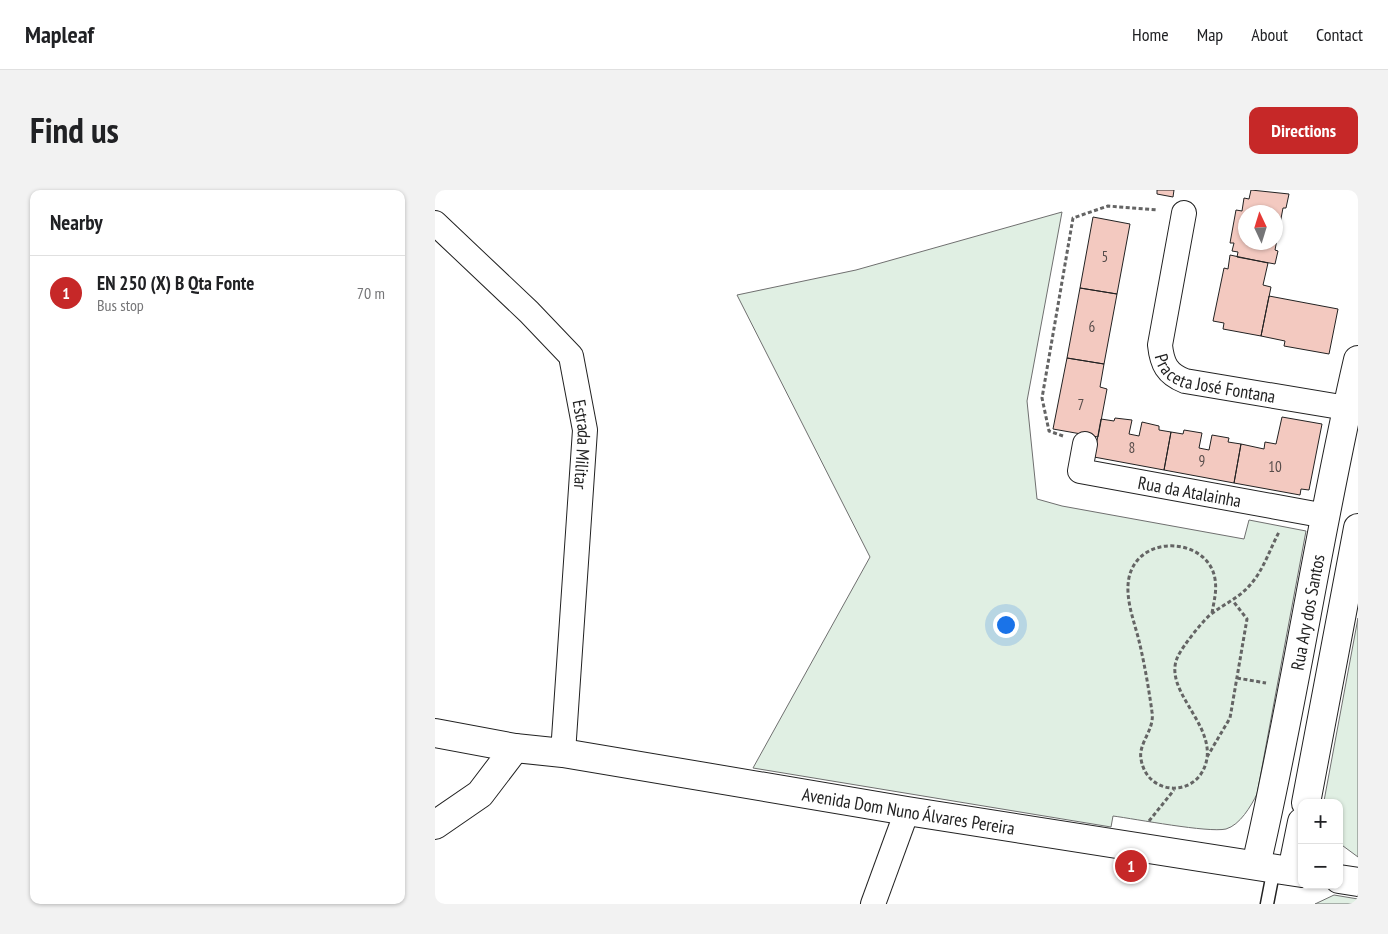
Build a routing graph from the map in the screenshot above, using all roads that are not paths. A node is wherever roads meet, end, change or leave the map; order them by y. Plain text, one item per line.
1 (1185, 213) road end
2 (435, 223) edge
3 (1358, 360) edge
4 (1353, 409) edge
5 (1085, 444) road end
6 (1326, 516) junction
7 (1358, 528) edge
8 (435, 733) edge
9 (515, 748) junction
10 (563, 753) junction
11 (1307, 799) edge
12 (907, 811) junction
13 (435, 825) edge
14 (1298, 831) edge
15 (1281, 869) edge
16 (1343, 880) edge
17 (1358, 882) edge
18 (873, 904) edge
19 (1267, 904) edge

1 - 4 street, Praceta José Fontana
2 - 10 street, Estrada Militar
3 - 4 street, Rua Ary dos Santos
4 - 6 street, Rua Ary dos Santos
5 - 6 street, Rua da Atalainha
6 - 15 street, Rua Ary dos Santos
7 - 11 street, Rua Ary dos Santos
8 - 9 street, Avenida Dom Nuno Álvares Pereira
9 - 10 street, Avenida Dom Nuno Álvares Pereira
9 - 13 street
10 - 12 street, Avenida Dom Nuno Álvares Pereira
12 - 15 street, Avenida Dom Nuno Álvares Pereira
12 - 18 street
14 - 15 street
15 - 19 lane
16 - 17 street

